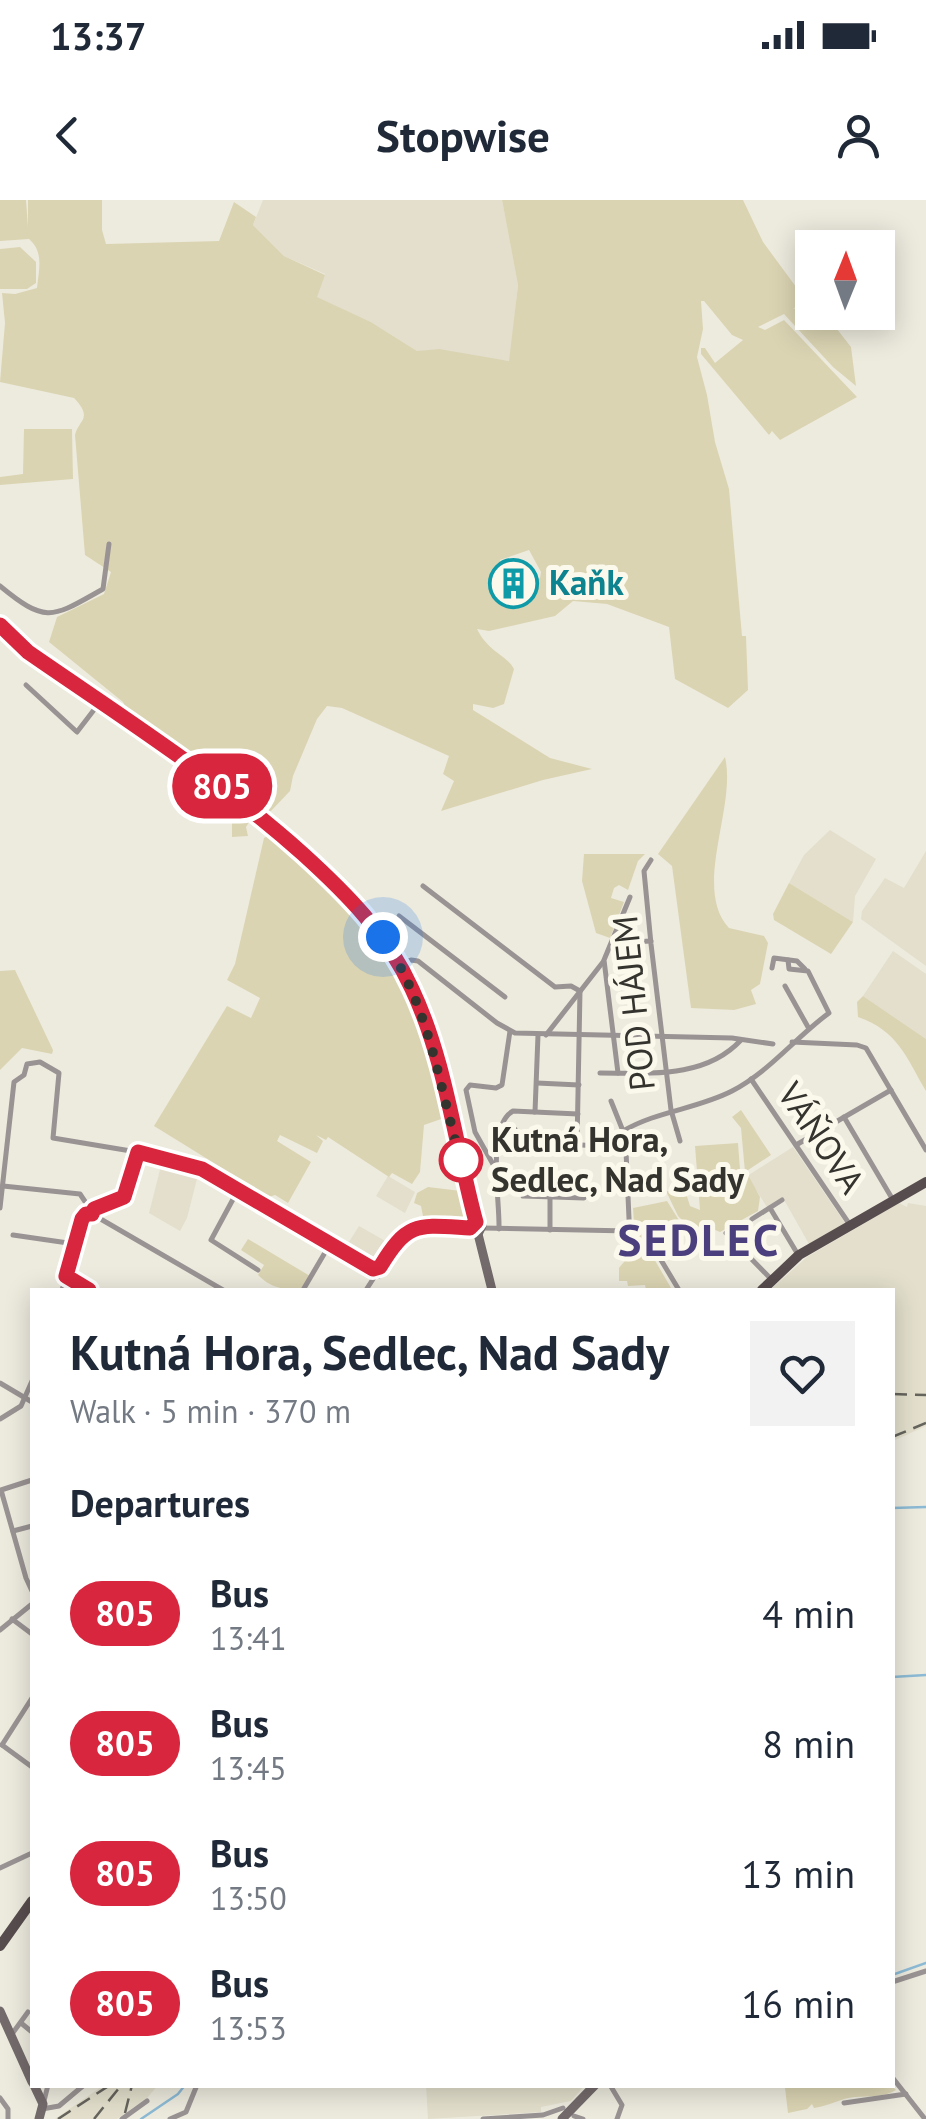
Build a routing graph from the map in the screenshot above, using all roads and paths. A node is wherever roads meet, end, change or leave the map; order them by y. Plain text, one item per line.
1 (110, 544) dead end
2 (0, 586) edge
3 (1, 629) edge
4 (26, 685) dead end
5 (102, 703) junction
6 (651, 860) dead end
7 (424, 886) dead end
8 (630, 897) dead end
9 (399, 916) dead end
10 (652, 940) junction
11 (612, 943) junction
12 (604, 960) junction
13 (400, 964) junction
14 (772, 968) dead end
15 (785, 986) dead end
16 (580, 991) junction
17 (505, 997) dead end
18 (808, 1027) junction
19 (510, 1031) junction
20 (542, 1035) junction
21 (580, 1036) junction
22 (616, 1037) junction
23 (662, 1038) junction
24 (741, 1040) junction
25 (792, 1042) junction
26 (773, 1044) dead end
27 (666, 1072) junction
28 (600, 1073) dead end
29 (618, 1073) junction
30 (752, 1079) junction
31 (536, 1083) junction
32 (579, 1085) junction
33 (891, 1090) junction
34 (611, 1101) dead end
35 (535, 1112) junction
36 (672, 1112) junction
37 (578, 1114) junction
38 (844, 1118) junction
39 (501, 1126) junction
40 (623, 1131) junction
41 (680, 1141) dead end
42 (577, 1145) junction
43 (796, 1145) junction
44 (624, 1148) junction
45 (926, 1150) edge
46 (138, 1152) junction
47 (495, 1168) junction
48 (926, 1182) edge
49 (2, 1186) edge
50 (238, 1190) junction
51 (523, 1196) dead end
52 (550, 1197) junction
53 (584, 1198) dead end
54 (782, 1200) dead end
55 (893, 1200) junction
56 (0, 1208) edge
57 (770, 1208) junction
58 (90, 1210) junction
59 (752, 1219) dead end
60 (850, 1225) junction
61 (476, 1228) junction
62 (499, 1228) junction
63 (550, 1230) junction
64 (629, 1232) junction
65 (726, 1233) dead end
66 (14, 1235) dead end
67 (75, 1244) junction
68 (330, 1244) junction
69 (799, 1255) junction
70 (258, 1270) dead end
71 (376, 1271) junction
72 (66, 1276) junction
73 (772, 1280) junction
74 (63, 1288) edge
75 (86, 1288) edge
76 (221, 1288) edge
77 (304, 1288) edge
78 (367, 1288) edge
79 (491, 1288) edge
80 (678, 1288) edge
81 (764, 1288) edge
82 (0, 1383) edge
83 (30, 1386) edge
84 (25, 1398) junction
85 (30, 1401) edge
86 (0, 1419) edge
87 (30, 1481) edge
88 (30, 1527) edge
89 (13, 1531) junction
90 (30, 1585) edge
91 (30, 1606) edge
92 (12, 1619) junction
93 (0, 1630) edge
94 (30, 1632) edge
95 (30, 1701) edge
96 (1, 1744) edge
97 (30, 1765) edge
98 (30, 1854) edge
99 (0, 1868) edge
100 (30, 1904) edge
101 (0, 1946) edge
102 (926, 1971) edge
103 (895, 1981) edge
104 (28, 2012) dead end
105 (1, 2018) edge
106 (21, 2024) junction
107 (30, 2031) edge
108 (10, 2035) junction
109 (30, 2078) edge
110 (895, 2081) edge
111 (80, 2088) edge
112 (196, 2088) edge
113 (592, 2088) edge
114 (613, 2088) edge
115 (906, 2094) junction
116 (0, 2098) edge
117 (147, 2101) dead end
118 (844, 2103) dead end
119 (41, 2111) edge
120 (186, 2112) junction
121 (563, 2114) edge
122 (574, 2116) dead end
123 (8, 2119) edge
124 (122, 2119) edge
125 (170, 2119) edge
126 (194, 2119) edge
127 (486, 2119) edge
128 (583, 2119) edge
129 (618, 2119) edge
130 (924, 2119) edge

1 - 2 street
3 - 5 street
4 - 5 street
5 - 13 street
6 - 10 street, POD HÁJEM
7 - 16 street
8 - 11 street
9 - 17 street
10 - 11 street
10 - 23 street, POD HÁJEM
11 - 12 street
12 - 16 street
12 - 22 street
13 - 19 street
13 - 61 street
14 - 18 street
15 - 18 street
16 - 20 street
16 - 21 street
18 - 25 street
19 - 20 street
19 - 47 street
20 - 21 street
20 - 31 street
21 - 22 street
21 - 32 street
22 - 23 street
22 - 29 street
23 - 24 street
23 - 27 street, POD HÁJEM
24 - 26 street
24 - 27 street
25 - 30 street
25 - 33 street
27 - 29 street
27 - 36 street, POD HÁJEM
28 - 29 street
30 - 36 street
30 - 43 street, VÁŇOVA
31 - 32 street
31 - 35 street
32 - 37 street
33 - 38 street
33 - 45 street
34 - 40 street
35 - 37 street
35 - 39 street
36 - 40 street
36 - 41 street, POD HÁJEM
37 - 42 street
38 - 43 street
38 - 55 street
39 - 42 street
39 - 47 street
40 - 44 street
42 - 44 street
43 - 60 street, VÁŇOVA
44 - 64 street
46 - 49 street
46 - 50 street
46 - 58 street
47 - 62 street
48 - 55 main road
49 - 56 street
49 - 58 street
50 - 68 street
50 - 70 street
51 - 52 street
52 - 53 street
52 - 63 street
54 - 57 street
55 - 60 main road
57 - 59 street
57 - 69 street
58 - 67 street
58 - 76 street
60 - 69 main road
61 - 62 street
61 - 71 street
61 - 79 street
62 - 63 street
63 - 64 street
64 - 80 street
65 - 73 street
66 - 67 street
67 - 72 street
68 - 71 street
68 - 77 street
69 - 73 main road
71 - 78 street
72 - 74 street
72 - 75 street
73 - 81 main road
82 - 84 street
83 - 84 street
84 - 85 street
84 - 86 street
87 - 89 street
88 - 89 street
89 - 90 street
91 - 92 street
92 - 93 street
92 - 94 street
95 - 96 street
96 - 97 street
98 - 99 street
100 - 101 main road
102 - 103 street
104 - 106 street
105 - 108 street
106 - 107 street
106 - 108 street
108 - 109 street
110 - 115 street
111 - 119 street
112 - 120 street
113 - 121 street
114 - 129 street
115 - 118 street
115 - 130 street
116 - 123 street
117 - 124 street
120 - 125 street
120 - 126 street
121 - 127 street
122 - 128 street

